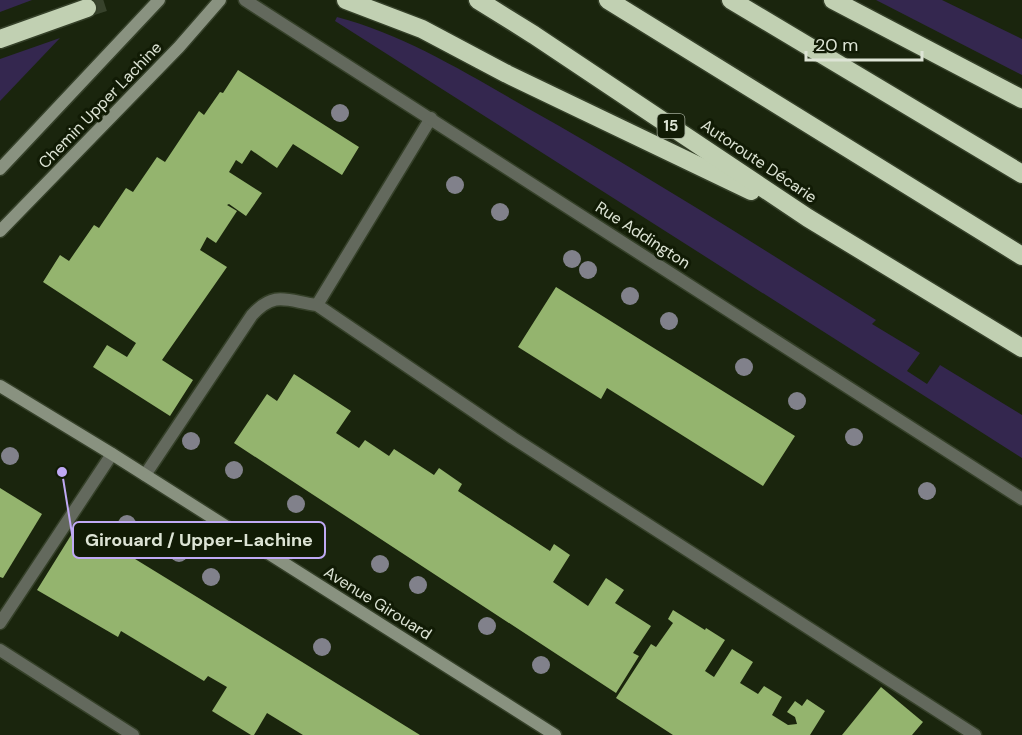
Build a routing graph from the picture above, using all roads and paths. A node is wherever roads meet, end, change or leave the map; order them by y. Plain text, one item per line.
1 (159, 0) edge
2 (220, 0) edge
3 (245, 0) edge
4 (346, 0) edge
5 (478, 0) edge
6 (608, 0) edge
7 (731, 0) edge
8 (834, 0) edge
9 (87, 8) tunnel mouth
10 (0, 39) edge
11 (1022, 99) edge
12 (431, 118) junction
13 (0, 169) edge
14 (1022, 174) edge
15 (808, 218) junction
16 (0, 231) edge
17 (1022, 256) edge
18 (317, 305) junction
19 (1022, 348) edge
20 (0, 386) edge
21 (112, 454) junction
22 (145, 475) junction
23 (1022, 499) edge
24 (0, 623) edge
25 (0, 650) edge
26 (133, 735) edge
27 (555, 735) edge
28 (975, 735) edge

1 - 13 main road, Chemin Upper Lachine
2 - 16 main road, Chemin Upper Lachine
3 - 12 street, Rue Addington
4 - 15 highway
5 - 15 highway, Autoroute Décarie / 15
6 - 17 highway
7 - 14 highway
8 - 11 highway
9 - 10 highway
12 - 18 street
12 - 23 street, Rue Addington
15 - 19 highway, Autoroute Décarie / 15
18 - 22 street
18 - 28 street
20 - 21 main road, Avenue Girouard
21 - 22 main road, Avenue Girouard
21 - 24 street
22 - 27 main road, Avenue Girouard
25 - 26 street

